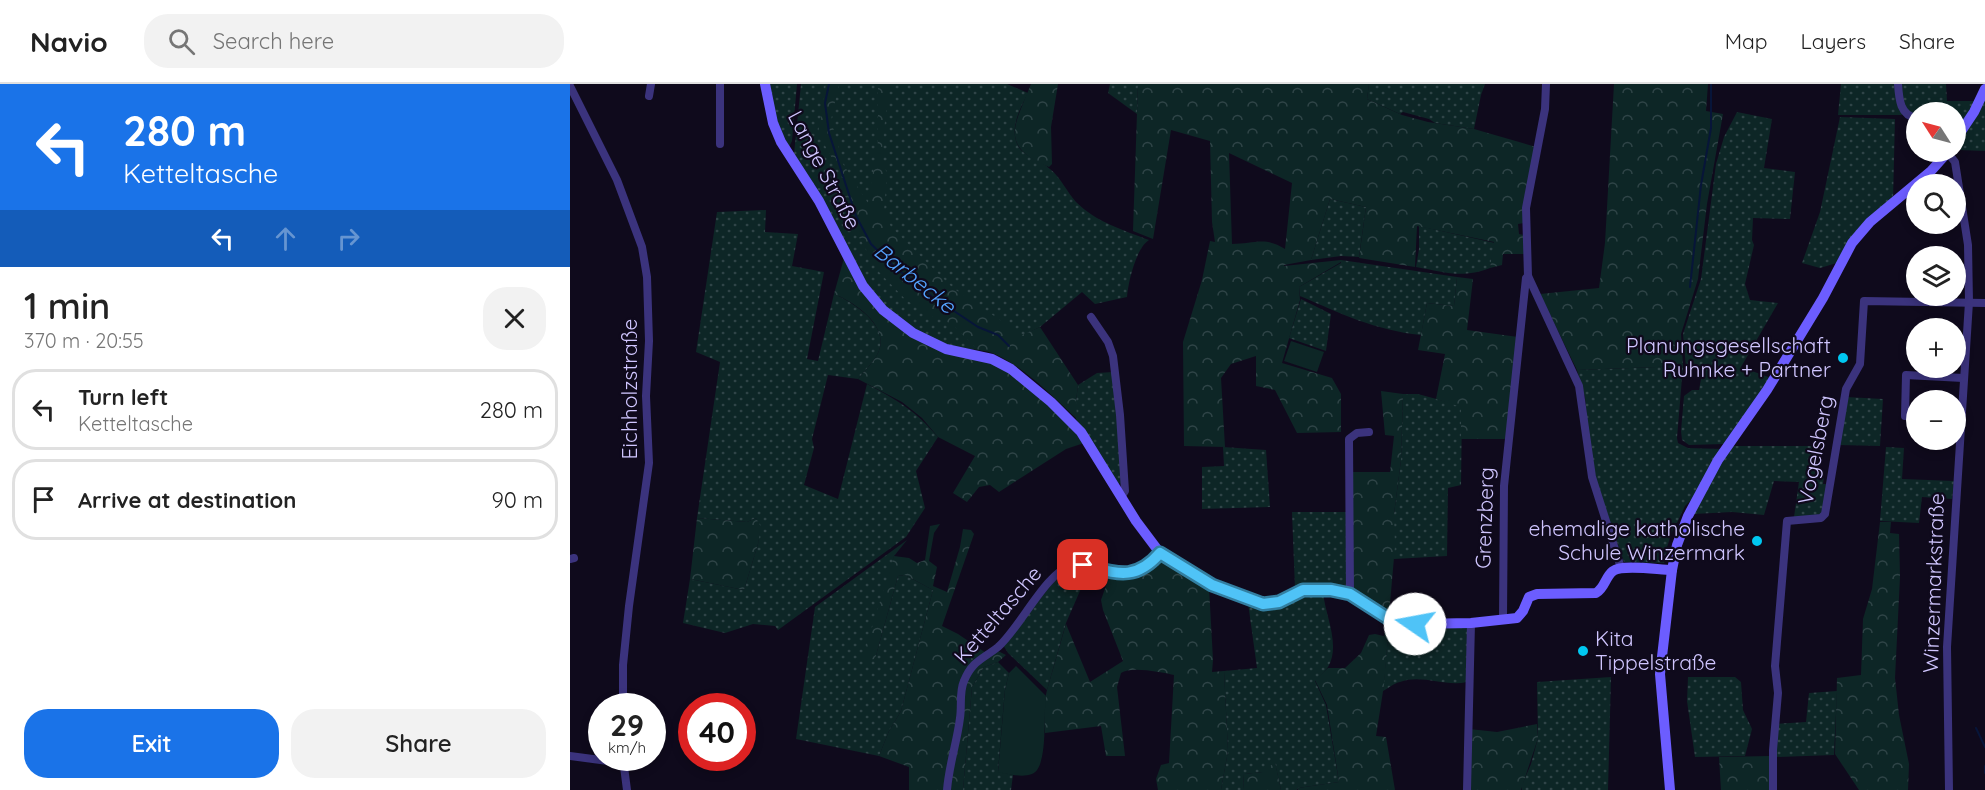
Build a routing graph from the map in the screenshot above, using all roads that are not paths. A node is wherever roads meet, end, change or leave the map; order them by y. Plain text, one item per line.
1 (651, 84) edge
2 (720, 84) edge
3 (765, 84) edge
4 (1546, 84) edge
5 (1898, 84) edge
6 (570, 86) edge
7 (1985, 88) edge
8 (648, 96) dead end
9 (1906, 113) edge
10 (1966, 124) edge
11 (720, 144) dead end
12 (1939, 162) edge
13 (1955, 162) edge
14 (1528, 276) junction
15 (1969, 302) junction
16 (1985, 303) edge
17 (1091, 317) dead end
18 (1966, 340) edge
19 (1906, 375) edge
20 (1963, 378) edge
21 (1905, 416) dead end
22 (1369, 432) dead end
23 (1121, 497) junction
24 (1160, 553) junction
25 (1621, 568) junction
26 (1672, 570) junction
27 (1350, 594) junction
28 (1503, 619) junction
29 (1471, 623) junction
30 (623, 693) edge
31 (570, 756) edge
32 (588, 757) edge
33 (624, 771) edge
34 (627, 790) edge
35 (947, 790) edge
36 (1467, 790) edge
37 (1670, 790) edge
38 (1773, 790) edge
39 (1949, 790) edge

1 - 8 street
2 - 11 street
3 - 23 street, Lange Straße
4 - 14 street, Grenzberg
5 - 9 street
6 - 30 street, Eichholzstraße
7 - 10 street
12 - 26 street
13 - 15 street, Winzermarkstraße
14 - 25 street, Grenzberg
14 - 28 street, Grenzberg
15 - 16 street
15 - 18 street, Winzermarkstraße
15 - 38 street, Vogelsberg
17 - 23 street
19 - 21 street
20 - 39 street, Winzermarkstraße
22 - 27 street
23 - 24 street, Lange Straße
24 - 27 street, Lange Straße
24 - 35 street, Ketteltasche
25 - 26 street
25 - 28 street
26 - 37 street
27 - 29 street, Lange Straße
28 - 29 street, Lange Straße
29 - 36 street
31 - 32 street
33 - 34 street

